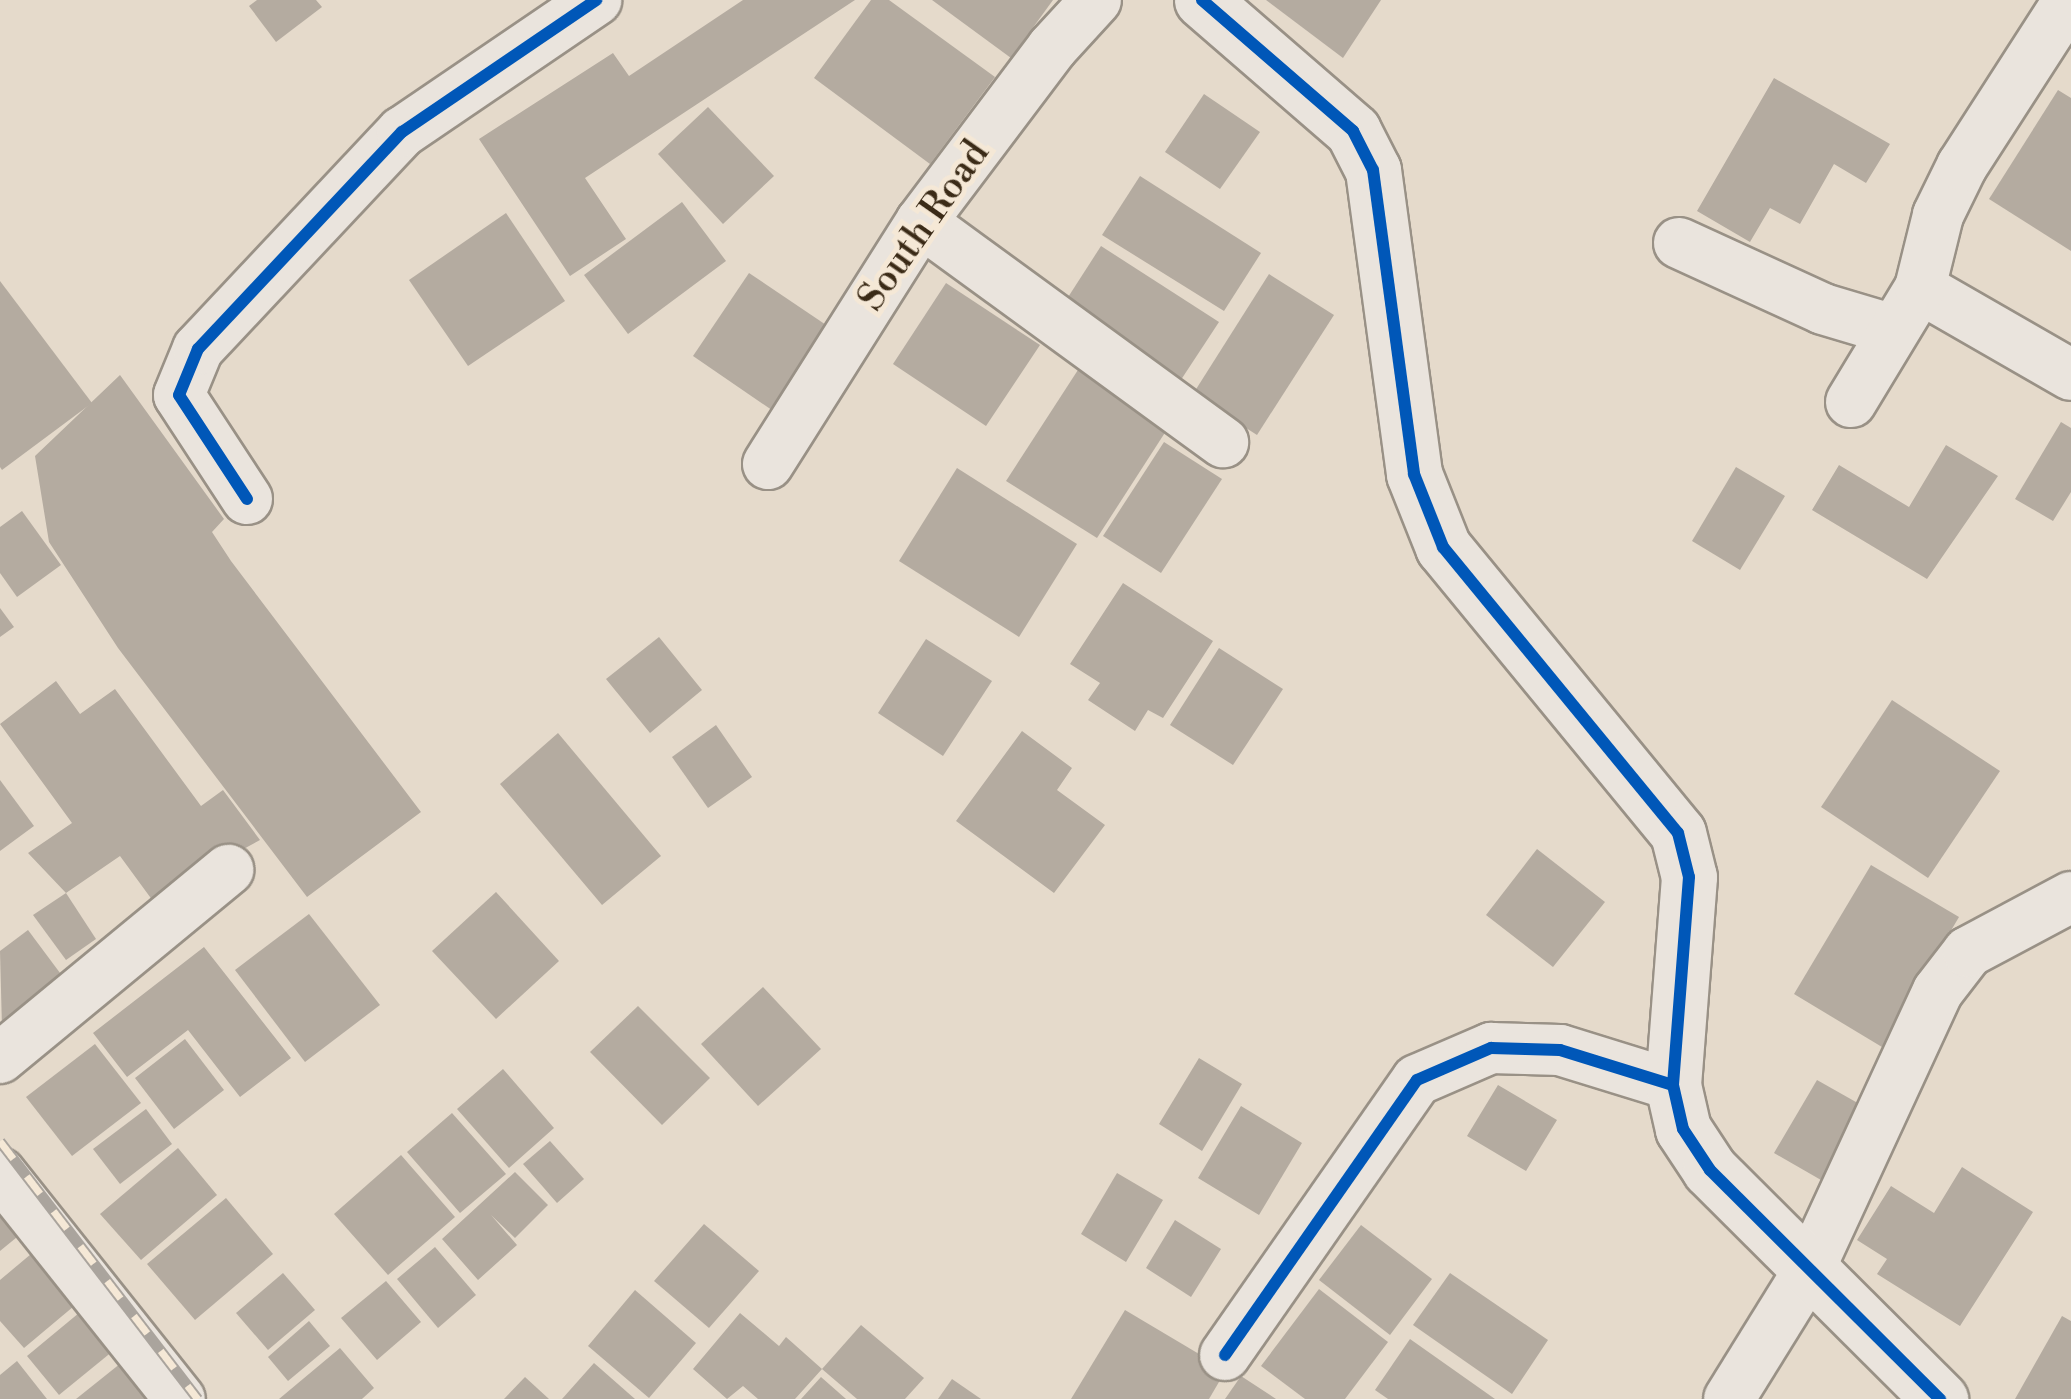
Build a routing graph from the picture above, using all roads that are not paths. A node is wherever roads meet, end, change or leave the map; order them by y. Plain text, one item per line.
1 (596, 0) edge
2 (1096, 0) edge
3 (1202, 0) edge
4 (2069, 0) edge
5 (921, 222) junction
6 (1679, 243) dead end
7 (1920, 288) junction
8 (1890, 329) junction
9 (2071, 376) edge
10 (1851, 402) dead end
11 (1223, 442) dead end
12 (768, 464) dead end
13 (247, 499) dead end
14 (228, 870) dead end
15 (2071, 897) edge
16 (0, 1058) edge
17 (1673, 1085) junction
18 (0, 1173) edge
19 (1810, 1270) junction
20 (1226, 1356) dead end
21 (180, 1399) edge
22 (1729, 1399) edge
23 (1940, 1399) edge

1 - 13 street
2 - 5 street, South Road
3 - 17 street
4 - 7 street
5 - 11 street
5 - 12 street, South Road
6 - 8 street
7 - 8 street
7 - 9 street
8 - 10 street
14 - 16 street
15 - 19 street
17 - 19 street
17 - 20 street
18 - 21 street
19 - 22 street
19 - 23 street

